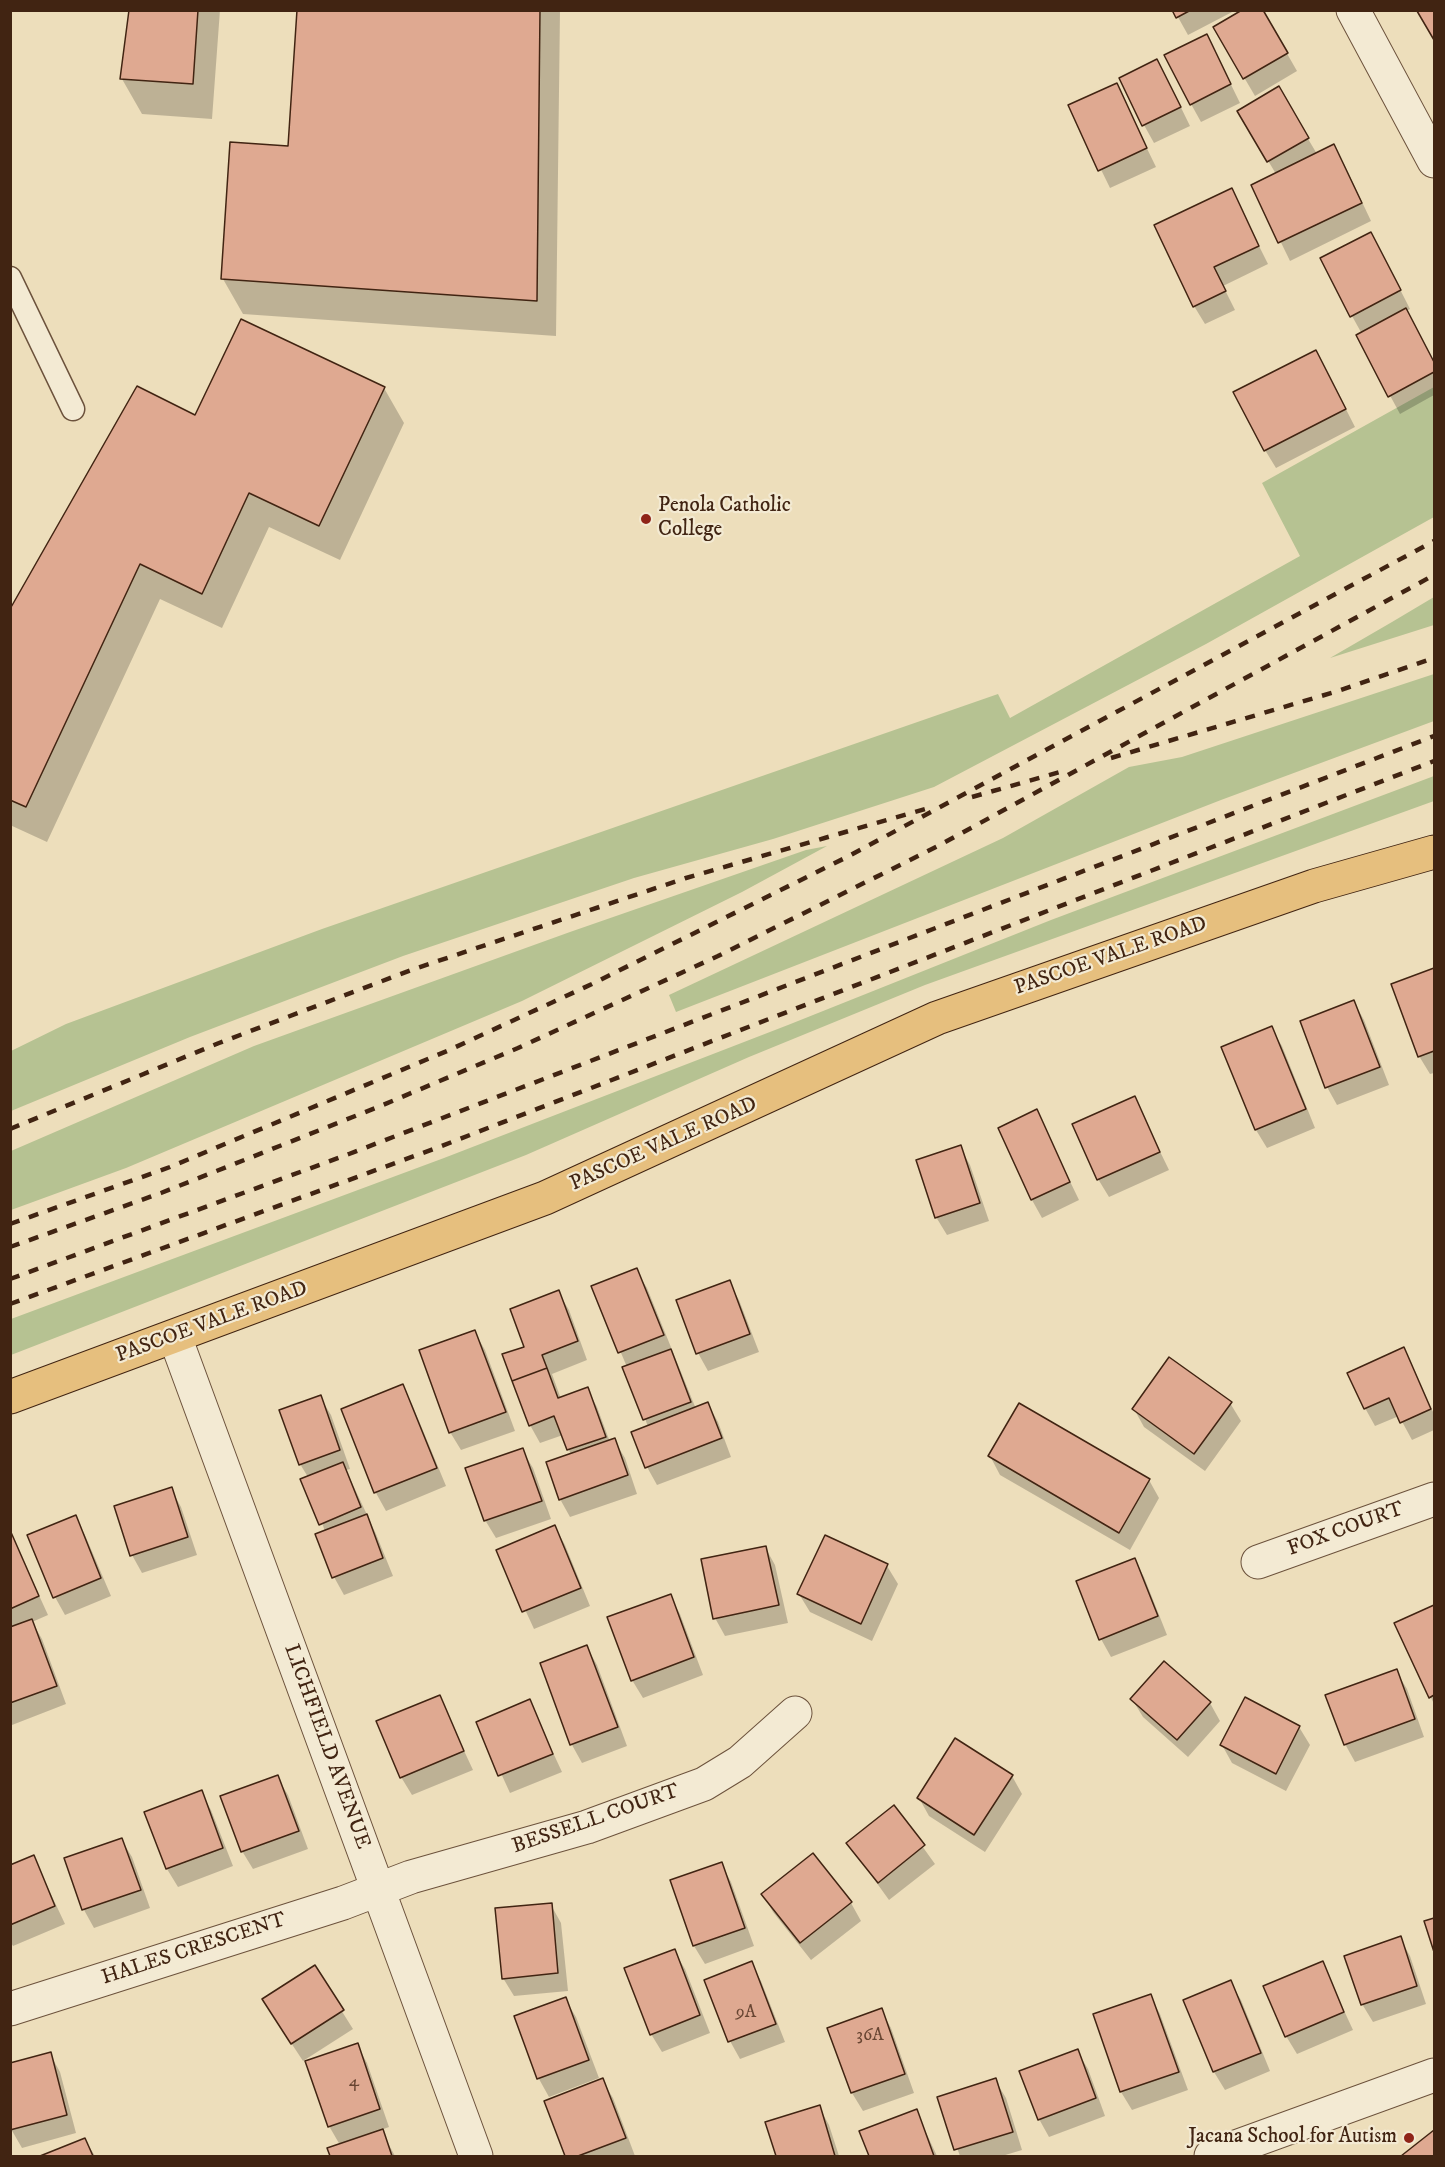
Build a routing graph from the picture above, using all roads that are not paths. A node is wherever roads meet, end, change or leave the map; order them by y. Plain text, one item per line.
1 (1353, 10) edge
2 (1434, 161) edge
3 (10, 278) edge
4 (72, 409) dead end
5 (1434, 830) edge
6 (1434, 852) edge
7 (1314, 886) junction
8 (175, 1337) junction
9 (10, 1397) edge
10 (1434, 1499) edge
11 (1258, 1562) dead end
12 (795, 1713) dead end
13 (378, 1889) junction
14 (10, 2009) edge
15 (1434, 2075) edge
16 (1231, 2153) edge
17 (476, 2157) edge

1 - 2 street
3 - 4 lane
5 - 7 main road, PASCOE VALE ROAD
6 - 7 main road, PASCOE VALE ROAD
7 - 8 main road, PASCOE VALE ROAD
8 - 9 main road, PASCOE VALE ROAD
8 - 13 street, LICHFIELD AVENUE
10 - 11 street, FOX COURT
12 - 13 street, BESSELL COURT
13 - 14 street, HALES CRESCENT
13 - 17 street, LICHFIELD AVENUE
15 - 16 street

